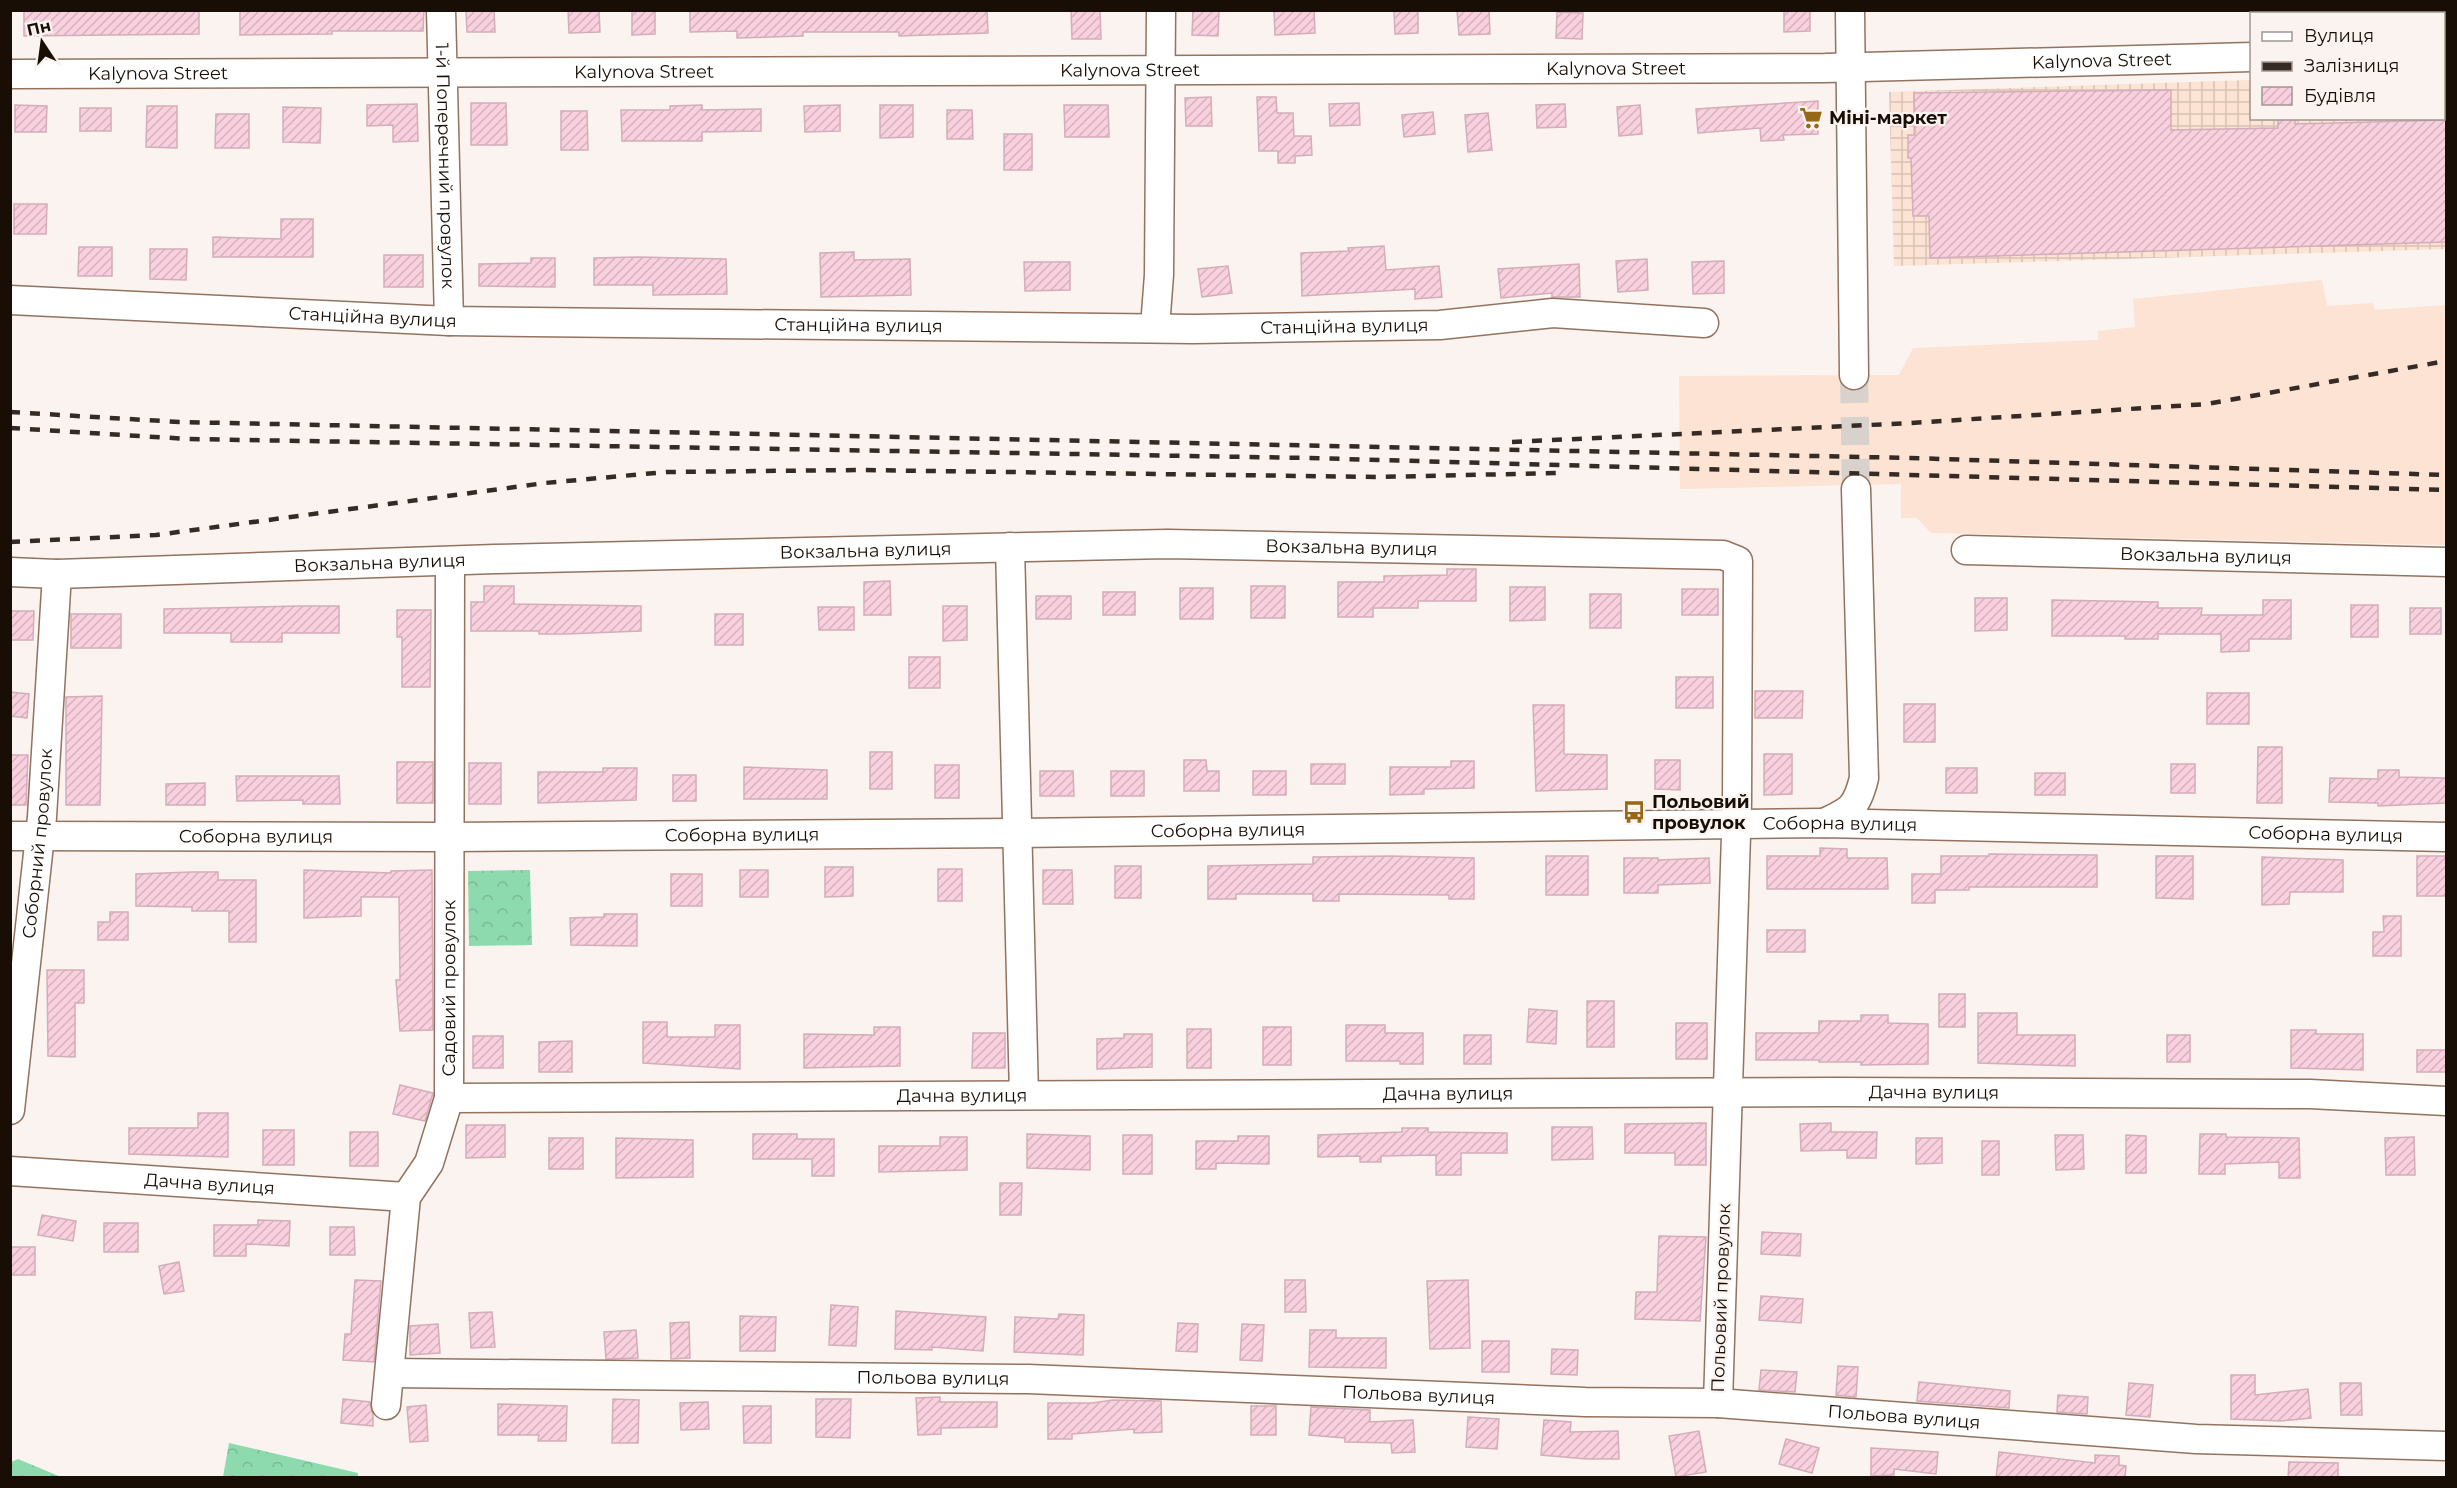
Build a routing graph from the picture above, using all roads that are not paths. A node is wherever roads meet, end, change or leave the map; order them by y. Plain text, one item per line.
1 (441, 10) edge
2 (1161, 10) edge
3 (1850, 10) edge
4 (2250, 57) edge
5 (1851, 68) junction
6 (442, 72) junction
7 (1160, 72) junction
8 (10, 74) edge
9 (10, 300) edge
10 (449, 321) junction
11 (1704, 323) dead end
12 (1155, 327) junction
13 (1854, 375) tunnel mouth
14 (1856, 489) tunnel mouth
15 (1010, 547) junction
16 (1966, 550) dead end
17 (1723, 555) joint
18 (2446, 562) edge
19 (450, 563) junction
20 (10, 572) edge
21 (57, 574) junction
22 (1864, 778) junction
23 (1736, 823) junction
24 (1824, 823) junction
25 (1900, 825) junction
26 (1018, 833) junction
27 (10, 836) edge
28 (40, 837) junction
29 (450, 837) junction
30 (2446, 837) edge
31 (1727, 1092) junction
32 (1024, 1095) junction
33 (449, 1098) junction
34 (2446, 1101) edge
35 (10, 1110) edge
36 (10, 1171) edge
37 (406, 1197) junction
38 (390, 1373) junction
39 (1718, 1403) junction
40 (386, 1404) dead end
41 (2446, 1446) edge

1 - 6 street, 1-й Поперечний провулок
2 - 7 street
3 - 5 street
4 - 5 street, Kalynova Street
5 - 7 street, Kalynova Street
5 - 13 street
6 - 7 street, Kalynova Street
6 - 8 street, Kalynova Street
6 - 10 street, 1-й Поперечний провулок
7 - 12 street
9 - 10 street, Станційна вулиця
10 - 12 street, Станційна вулиця
11 - 12 street, Станційна вулиця
14 - 22 street
15 - 17 street, Вокзальна вулиця
15 - 19 street, Вокзальна вулиця
15 - 26 street
16 - 18 street, Вокзальна вулиця
17 - 23 street, Польовий провулок
19 - 21 street, Вокзальна вулиця
19 - 29 street, Садовий провулок
20 - 21 street, Вокзальна вулиця
21 - 28 street, Соборний провулок
22 - 24 street
22 - 25 street
23 - 24 street, Соборна вулиця
23 - 26 street, Соборна вулиця
23 - 31 street, Польовий провулок
24 - 25 street, Соборна вулиця
25 - 30 street, Соборна вулиця
26 - 29 street, Соборна вулиця
26 - 32 street
27 - 28 street, Соборна вулиця
28 - 29 street, Соборна вулиця
28 - 35 street, Соборний провулок
29 - 33 street, Садовий провулок
31 - 32 street, Дачна вулиця
31 - 34 street, Дачна вулиця
31 - 39 street, Польовий провулок
32 - 33 street, Дачна вулиця
33 - 37 street, Садовий провулок
36 - 37 street, Дачна вулиця
37 - 38 street, Садовий провулок
38 - 39 street, Польова вулиця
38 - 40 street, Садовий провулок
39 - 41 street, Польова вулиця

